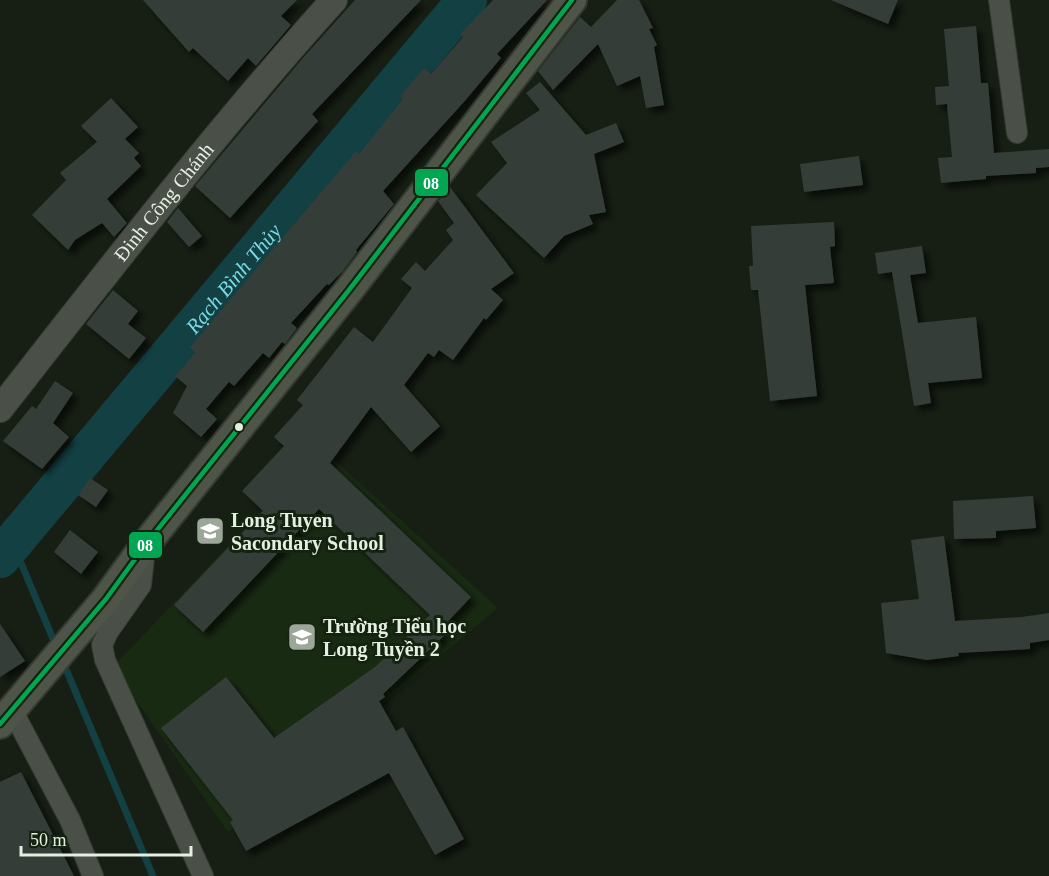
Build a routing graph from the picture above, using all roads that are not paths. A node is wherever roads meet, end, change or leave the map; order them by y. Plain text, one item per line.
1 (334, 0) edge
2 (572, 0) edge
3 (999, 0) edge
4 (1017, 133) dead end
5 (0, 410) edge
6 (146, 544) junction
7 (13, 708) edge
8 (93, 876) edge
9 (203, 876) edge

1 - 5 street, Đinh Công Chánh
2 - 6 main road
3 - 4 street
6 - 7 main road
6 - 9 street
7 - 8 street

